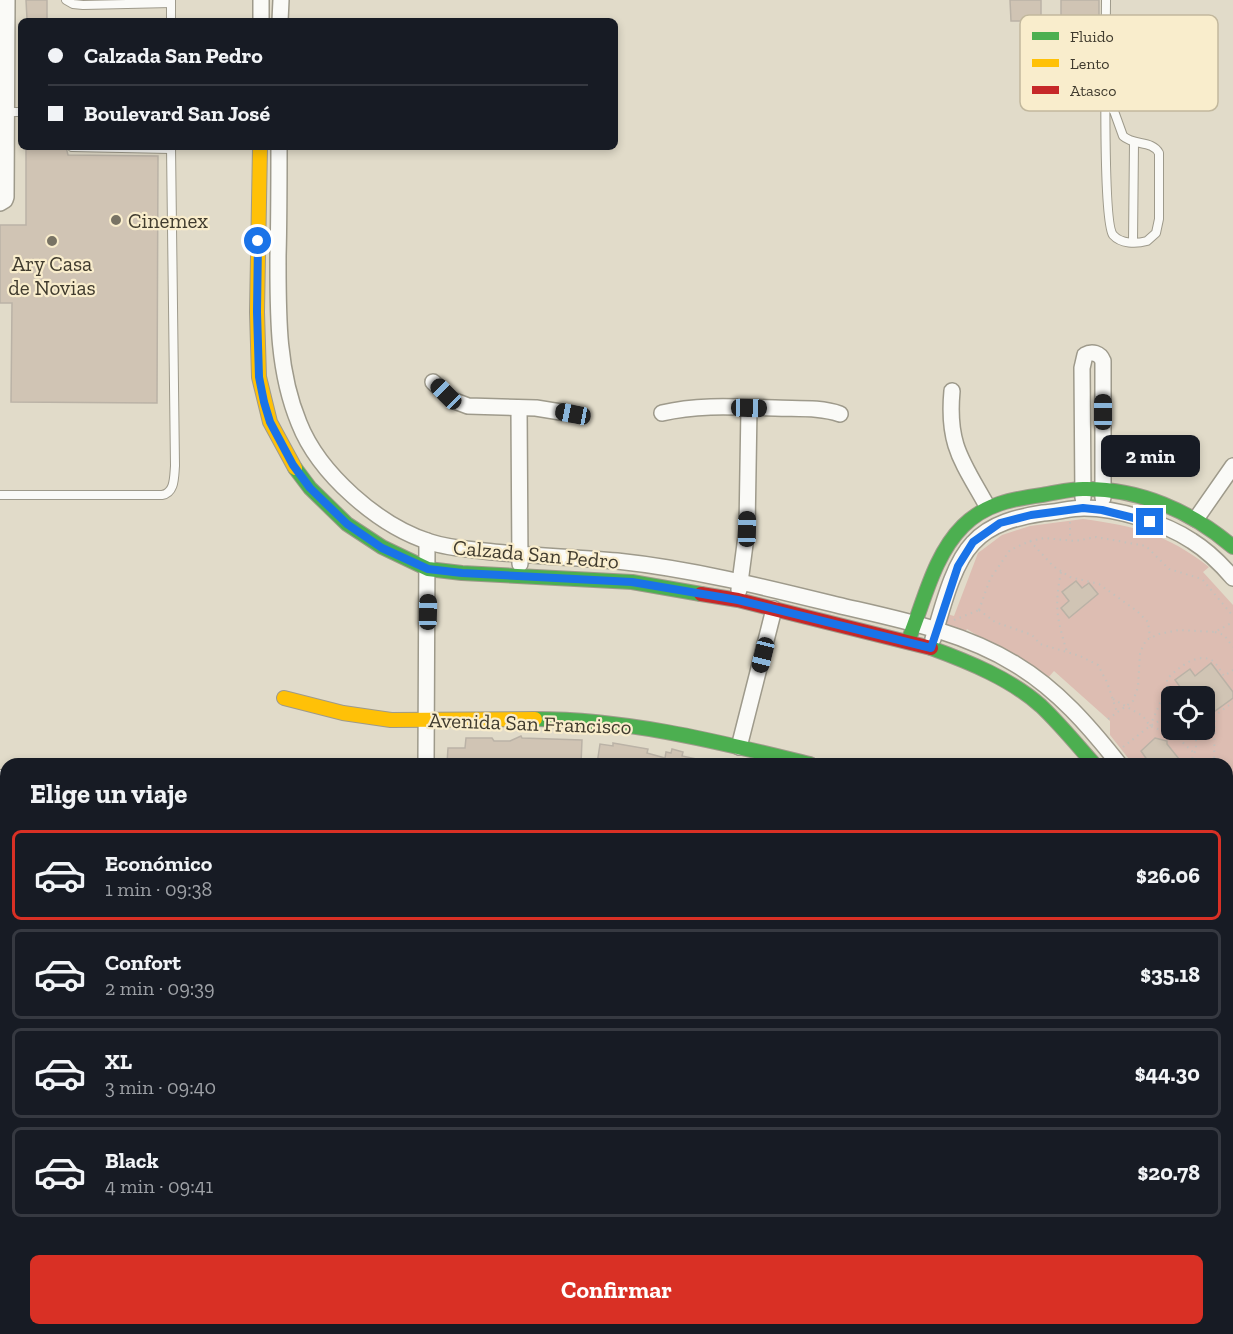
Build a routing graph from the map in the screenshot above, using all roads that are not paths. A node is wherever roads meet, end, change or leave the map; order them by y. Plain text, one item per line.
1 (66, 0) edge
2 (261, 0) edge
3 (280, 0) edge
4 (1106, 0) edge
5 (4, 2) edge
6 (171, 2) edge
7 (1106, 15) edge
8 (171, 18) edge
9 (261, 18) edge
10 (280, 18) edge
11 (1107, 111) edge
12 (1114, 111) edge
13 (9, 112) edge
14 (1134, 142) junction
15 (171, 150) edge
16 (260, 150) edge
17 (279, 150) edge
18 (0, 204) edge
19 (1133, 242) junction
20 (257, 312) junction
21 (278, 312) junction
22 (433, 382) dead end
23 (952, 391) dead end
24 (519, 408) junction
25 (749, 408) junction
26 (662, 412) dead end
27 (573, 414) dead end
28 (840, 414) dead end
29 (1233, 466) edge
30 (1083, 489) junction
31 (1103, 490) junction
32 (0, 495) edge
33 (987, 506) junction
34 (1083, 508) junction
35 (1102, 510) junction
36 (1196, 519) junction
37 (427, 541) junction
38 (1233, 547) edge
39 (520, 555) junction
40 (428, 569) junction
41 (520, 575) junction
42 (1233, 578) edge
43 (740, 581) junction
44 (738, 600) junction
45 (774, 609) junction
46 (916, 624) junction
47 (936, 630) junction
48 (908, 641) junction
49 (931, 648) junction
50 (284, 698) dead end
51 (426, 719) junction
52 (739, 747) junction
53 (426, 758) edge
54 (785, 758) edge
55 (1089, 758) edge
56 (1115, 758) edge

1 - 6 lane
2 - 9 street
3 - 10 street
4 - 7 lane
5 - 13 street
6 - 8 lane
11 - 19 lane
12 - 14 lane
13 - 18 street
14 - 19 lane
14 - 19 lane
15 - 32 lane
16 - 20 street, Calzada San Pedro
17 - 21 street, Calzada San Pedro
20 - 21 street
20 - 40 street, Calzada San Pedro
21 - 37 street, Calzada San Pedro
22 - 24 street
23 - 33 street
24 - 27 street
24 - 39 street
25 - 26 street
25 - 28 street
25 - 43 street
29 - 36 street
30 - 31 street
30 - 31 street
30 - 33 street
30 - 34 street
31 - 35 street
31 - 36 street
33 - 46 street
34 - 35 street
34 - 47 street
35 - 42 street
36 - 38 street
37 - 39 street, Calzada San Pedro
37 - 40 street
39 - 41 street
39 - 43 street, Calzada San Pedro
40 - 41 street, Calzada San Pedro
40 - 51 street
41 - 44 street, Calzada San Pedro
43 - 44 street
43 - 46 street, Calzada San Pedro
44 - 45 street, Calzada San Pedro
45 - 48 street, Calzada San Pedro
45 - 52 street
46 - 47 street, Calzada San Pedro
46 - 48 street
47 - 49 street
47 - 56 street, Calzada San Pedro
48 - 49 street, Calzada San Pedro
49 - 55 street, Calzada San Pedro
50 - 51 street, Avenida San Francisco
51 - 52 street, Avenida San Francisco
51 - 53 street
52 - 54 street, Avenida San Francisco

